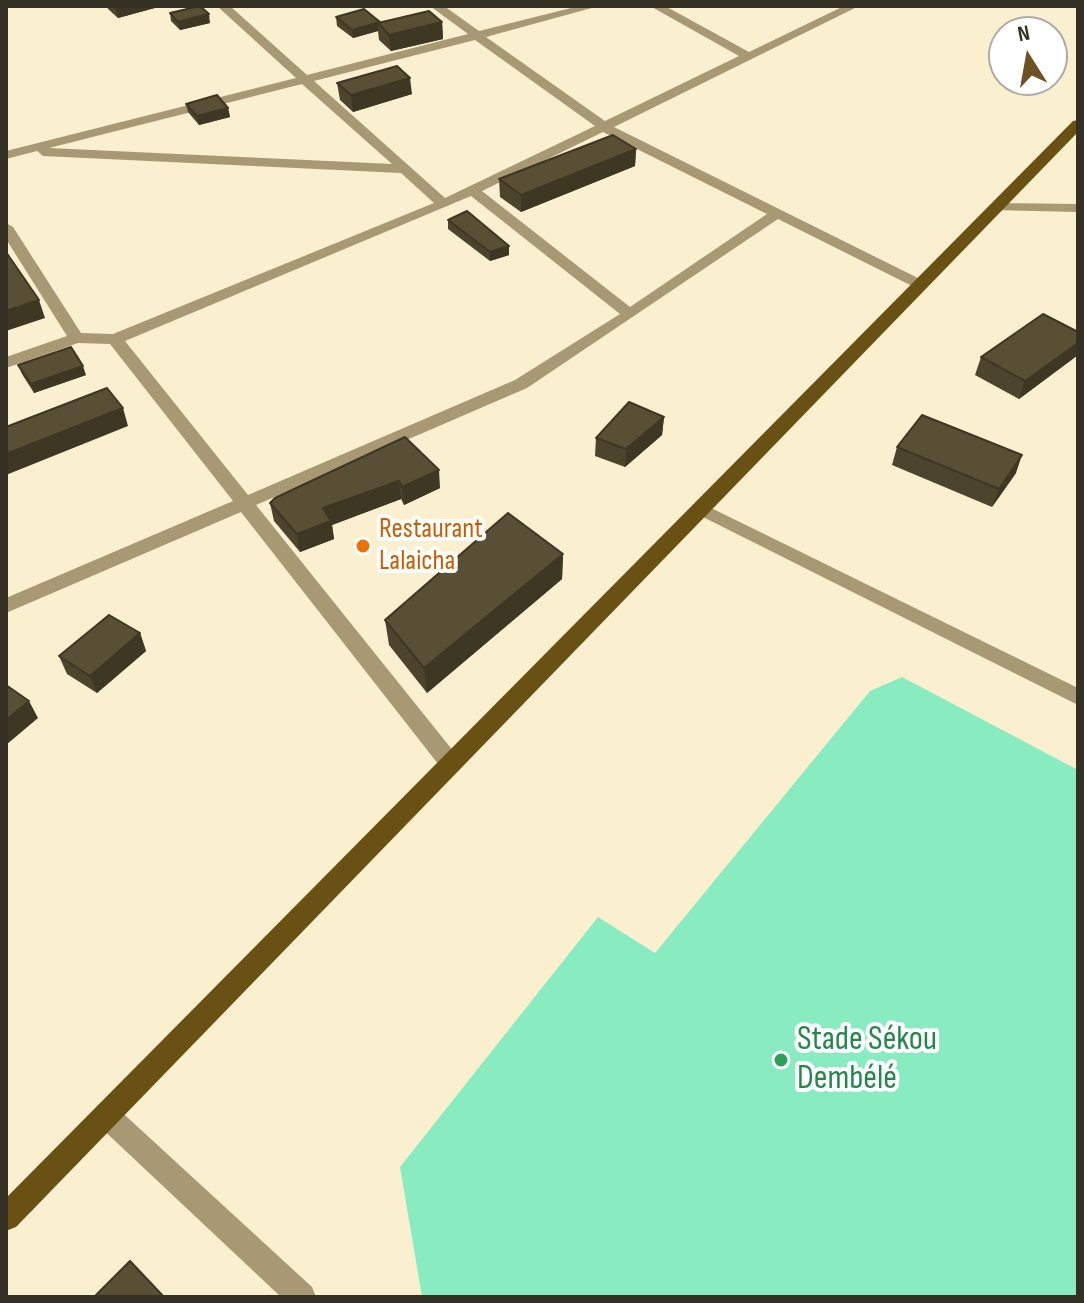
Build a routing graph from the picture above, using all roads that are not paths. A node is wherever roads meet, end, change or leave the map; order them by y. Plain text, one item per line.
1 (223, 6) edge
2 (436, 6) edge
3 (593, 6) edge
4 (656, 6) edge
5 (853, 6) edge
6 (477, 35) junction
7 (749, 57) junction
8 (304, 79) junction
9 (1078, 124) edge
10 (606, 128) junction
11 (23, 151) junction
12 (6, 155) edge
13 (405, 169) junction
14 (473, 191) junction
15 (444, 204) junction
16 (996, 207) junction
17 (1078, 208) edge
18 (777, 213) junction
19 (6, 227) edge
20 (921, 285) junction
21 (630, 314) junction
22 (76, 338) junction
23 (115, 339) junction
24 (6, 363) edge
25 (246, 503) junction
26 (701, 509) junction
27 (6, 606) edge
28 (1078, 697) edge
29 (450, 763) junction
30 (106, 1115) junction
31 (6, 1217) edge
32 (302, 1297) edge

1 - 8 street
2 - 6 street
3 - 6 street
4 - 7 street
5 - 7 street
6 - 8 street
6 - 10 street
7 - 10 street
8 - 11 street
8 - 13 street
9 - 16 main road
10 - 14 street
10 - 18 street
11 - 12 street
11 - 13 street
13 - 15 street
14 - 15 street
14 - 21 street
15 - 23 street
16 - 17 street
16 - 20 main road
18 - 20 street
18 - 21 street
19 - 22 street
20 - 26 main road
21 - 25 street
22 - 23 street
22 - 24 street
23 - 25 street
25 - 27 street
25 - 29 street
26 - 28 street
26 - 29 main road
29 - 30 main road
30 - 31 main road
30 - 32 street

